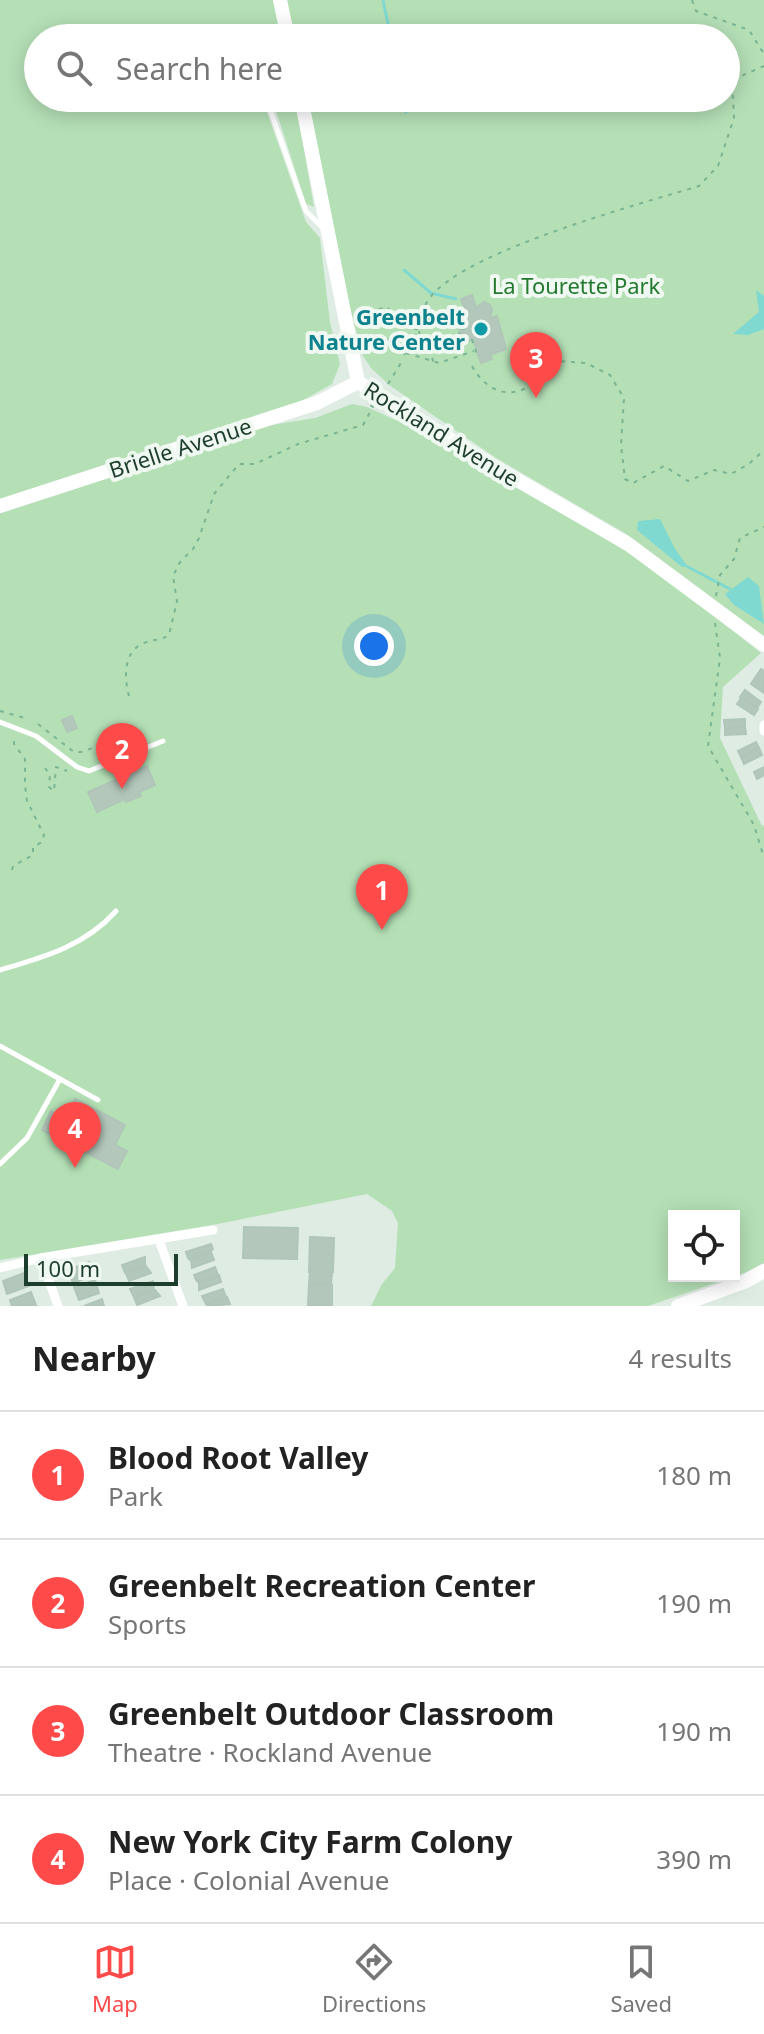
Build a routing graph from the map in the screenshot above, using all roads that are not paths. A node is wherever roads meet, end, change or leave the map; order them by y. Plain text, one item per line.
1 (280, 0) edge
2 (285, 24) edge
3 (271, 112) edge
4 (304, 112) edge
5 (326, 231) junction
6 (358, 382) junction
7 (0, 506) edge
8 (764, 645) edge
9 (0, 722) edge
10 (163, 741) dead end
11 (116, 911) dead end
12 (0, 970) edge
13 (0, 1046) edge
14 (60, 1079) junction
15 (98, 1100) dead end
16 (0, 1164) edge
17 (213, 1230) dead end
18 (159, 1240) junction
19 (41, 1258) junction
20 (0, 1268) edge
21 (764, 1271) edge
22 (58, 1306) edge
23 (183, 1306) edge
24 (678, 1306) edge

1 - 2 street
3 - 5 lane
4 - 5 street, Rockland Avenue
5 - 6 street, Rockland Avenue
6 - 7 street, Brielle Avenue
6 - 8 street, Rockland Avenue
9 - 10 lane
11 - 12 lane
13 - 14 lane
14 - 15 lane
14 - 16 lane
17 - 18 street
18 - 19 street
18 - 23 street
19 - 20 street
19 - 22 street
21 - 24 street

